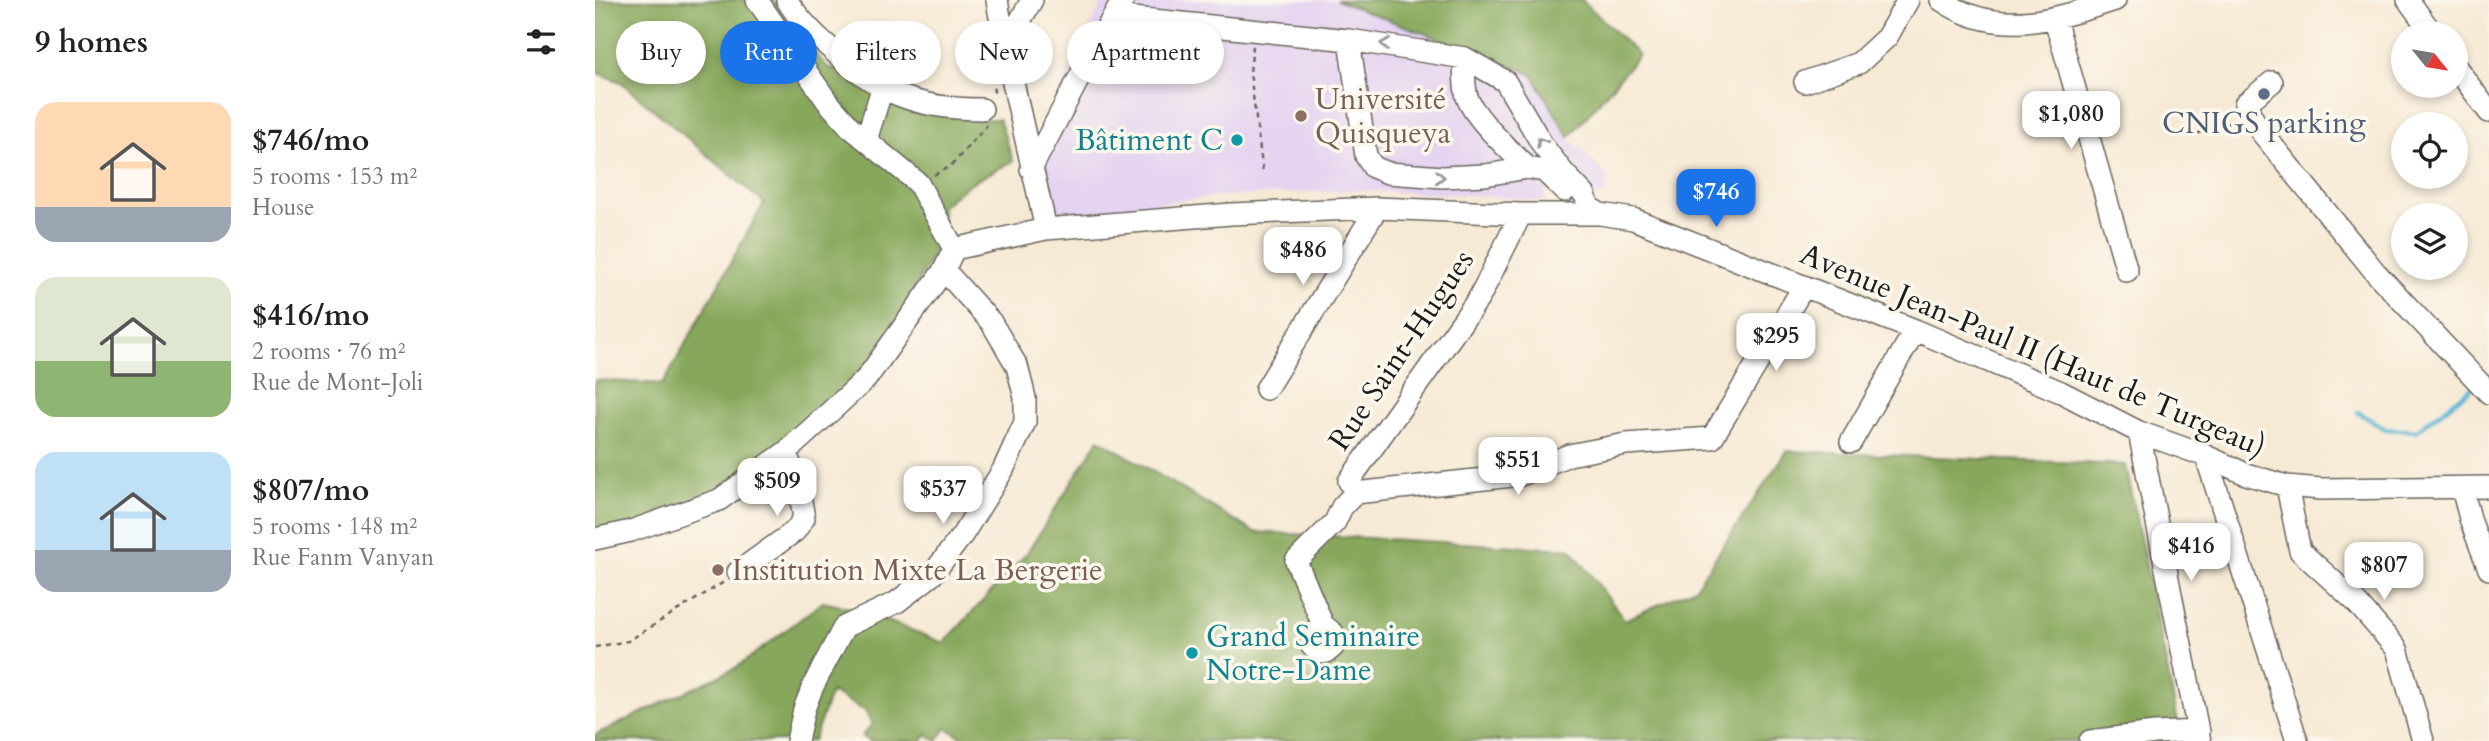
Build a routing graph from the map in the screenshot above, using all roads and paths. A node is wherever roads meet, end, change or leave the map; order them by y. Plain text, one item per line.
1 (757, 0) edge
2 (787, 0) edge
3 (997, 0) edge
4 (1032, 0) edge
5 (1908, 0) edge
6 (2115, 0) edge
7 (2408, 0) edge
8 (1949, 2) edge
9 (1119, 8) edge
10 (2055, 19) junction
11 (1001, 21) edge
12 (1020, 21) edge
13 (2423, 21) edge
14 (1255, 32) junction
15 (1349, 40) junction
16 (1465, 58) junction
17 (1805, 82) dead end
18 (2272, 82) dead end
19 (1013, 84) edge
20 (2468, 84) edge
21 (882, 89) junction
22 (982, 109) dead end
23 (2489, 112) edge
24 (2254, 121) junction
25 (2187, 138) dead end
26 (866, 140) junction
27 (1528, 168) junction
28 (1031, 169) junction
29 (1263, 173) dead end
30 (1591, 205) junction
31 (1377, 208) junction
32 (1521, 214) junction
33 (1046, 229) junction
34 (954, 249) junction
35 (944, 270) junction
36 (2127, 271) dead end
37 (1804, 286) junction
38 (1915, 330) junction
39 (1266, 389) dead end
40 (2489, 393) edge
41 (2139, 432) junction
42 (1851, 442) dead end
43 (786, 452) junction
44 (2206, 456) junction
45 (2287, 486) junction
46 (2489, 486) edge
47 (1352, 487) junction
48 (2462, 488) junction
49 (595, 539) edge
50 (2489, 569) edge
51 (738, 572) joint
52 (1323, 625) dead end
53 (595, 647) edge
54 (2200, 736) edge
55 (797, 741) edge
56 (2090, 741) edge
57 (2297, 741) edge
58 (2423, 741) edge

1 - 26 street
2 - 21 street
3 - 11 street
4 - 12 street
5 - 17 street
6 - 10 street
7 - 13 street
8 - 10 street
9 - 14 street
9 - 28 street
10 - 36 street
14 - 15 street
14 - 29 path
16 -> 15 street
15 -> 27 street
16 - 27 street
30 -> 16 street
18 - 24 street
19 - 28 street
20 - 23 street
21 - 22 street
21 - 26 street
24 - 25 path
24 - 40 street
26 - 34 street
27 - 30 street
28 - 33 street
30 - 32 street, Avenue Jean-Paul II (Haut de Turgeau)
30 - 37 street, Avenue Jean-Paul II (Haut de Turgeau)
31 - 32 street, Avenue Jean-Paul II (Haut de Turgeau)
31 - 33 street, Avenue Jean-Paul II (Haut de Turgeau)
31 - 39 street
32 - 47 street, Rue Saint-Hugues
33 - 34 street, Avenue Jean-Paul II (Haut de Turgeau)
34 - 35 street
35 - 43 street
35 - 55 street
37 - 38 street, Avenue Jean-Paul II (Haut de Turgeau)
37 - 47 street
38 - 41 street, Avenue Jean-Paul II (Haut de Turgeau)
38 - 42 street
41 - 44 street, Avenue Jean-Paul II (Haut de Turgeau)
41 - 54 street
43 - 49 street
43 - 51 street
44 - 45 street, Avenue Jean-Paul II (Haut de Turgeau)
44 - 57 street
45 - 48 street, Avenue Jean-Paul II (Haut de Turgeau)
45 - 58 street
46 - 48 street, Avenue Jean-Paul II (Haut de Turgeau)
47 - 52 street, Rue Saint-Hugues
48 - 50 street
51 - 53 path
54 - 56 street

